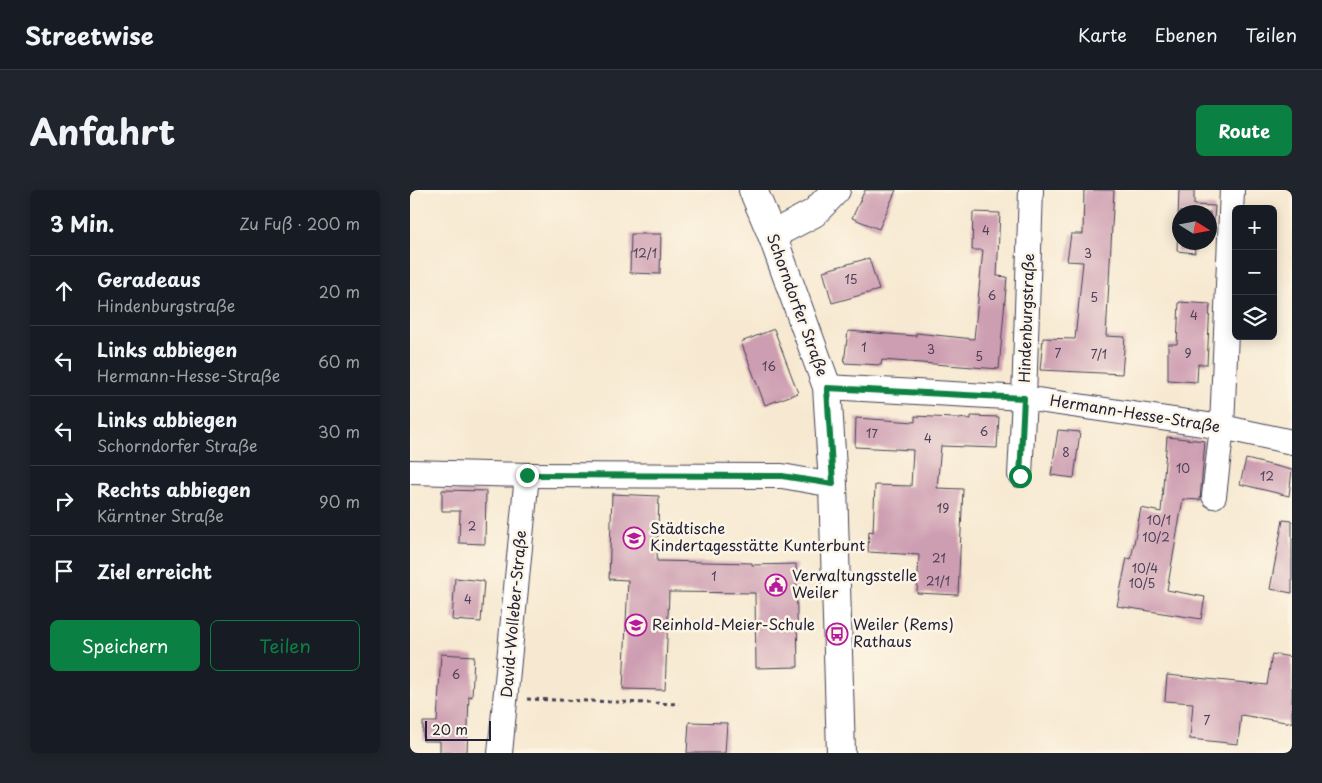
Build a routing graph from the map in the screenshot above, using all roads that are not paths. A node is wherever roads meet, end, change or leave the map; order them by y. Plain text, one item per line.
1 (753, 190) edge
2 (836, 190) edge
3 (1031, 190) edge
4 (1232, 190) edge
5 (772, 235) junction
6 (827, 388) junction
7 (1024, 398) junction
8 (1222, 427) junction
9 (1292, 442) edge
10 (410, 472) edge
11 (527, 475) junction
12 (1020, 476) dead end
13 (833, 484) junction
14 (1214, 496) dead end
15 (500, 753) edge
16 (841, 753) edge

1 - 5 street, Schorndorfer Straße
2 - 5 street
3 - 7 street, Hindenburgstraße
4 - 8 street
5 - 6 street, Schorndorfer Straße
6 - 7 street, Hermann-Hesse-Straße
6 - 13 street, Schorndorfer Straße
7 - 8 street, Hermann-Hesse-Straße
7 - 12 street, Hindenburgstraße
8 - 9 street, Hermann-Hesse-Straße
8 - 14 street
10 - 11 street
11 - 13 street
11 - 15 street, David-Wolleber-Straße
13 - 16 street, Schorndorfer Straße

